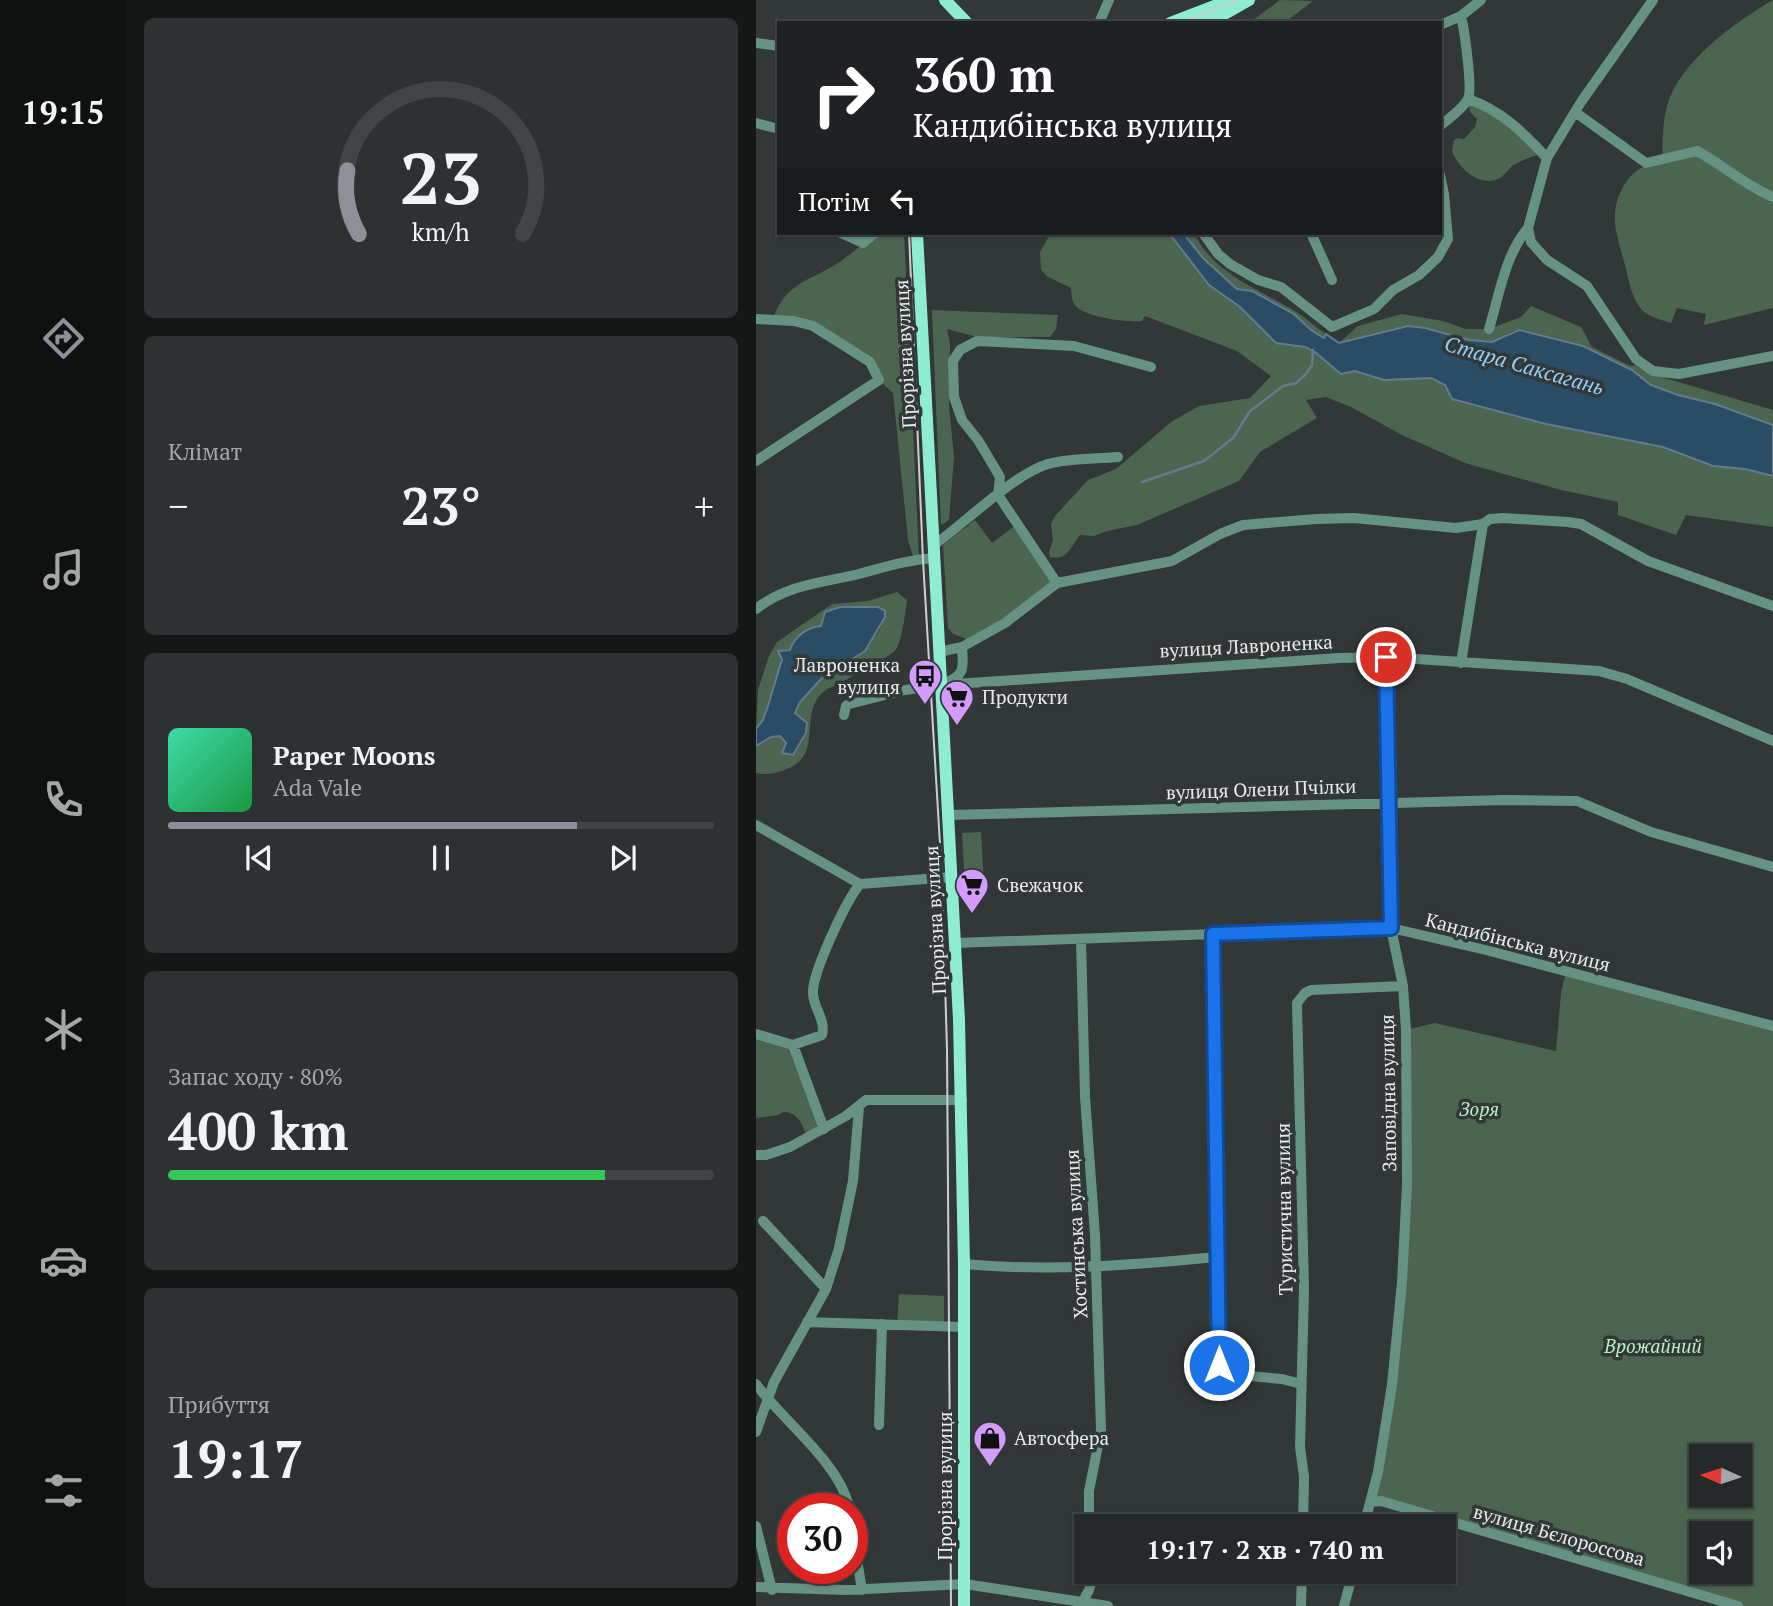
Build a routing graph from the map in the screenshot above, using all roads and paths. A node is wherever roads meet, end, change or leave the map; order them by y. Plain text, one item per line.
1 (945, 0) edge
2 (1110, 0) edge
3 (1230, 0) edge
4 (1249, 0) edge
5 (1481, 0) edge
6 (1653, 0) edge
7 (1461, 16) junction
8 (965, 21) edge
9 (1100, 21) edge
10 (1178, 21) edge
11 (1206, 21) edge
12 (1442, 24) edge
13 (756, 43) edge
14 (777, 46) edge
15 (1468, 99) junction
16 (1575, 112) junction
17 (756, 123) edge
18 (1442, 124) edge
19 (777, 128) edge
20 (1547, 158) junction
21 (1442, 184) edge
22 (1773, 197) edge
23 (1528, 228) junction
24 (845, 235) edge
25 (873, 235) edge
26 (918, 235) edge
27 (1204, 235) edge
28 (1312, 235) edge
29 (1332, 280) dead end
30 (756, 319) edge
31 (1489, 329) dead end
32 (1773, 356) edge
33 (1151, 367) dead end
34 (1118, 457) dead end
35 (756, 461) edge
36 (998, 495) junction
37 (1483, 524) junction
38 (934, 552) junction
39 (1057, 583) junction
40 (1773, 606) edge
41 (756, 610) edge
42 (962, 647) junction
43 (939, 652) junction
44 (1386, 657) junction
45 (1461, 663) junction
46 (941, 685) junction
47 (844, 715) dead end
48 (1773, 741) edge
49 (1388, 803) junction
50 (949, 816) junction
51 (756, 825) edge
52 (1773, 867) edge
53 (952, 877) junction
54 (860, 884) junction
55 (1391, 928) junction
56 (1213, 934) junction
57 (1081, 939) junction
58 (955, 943) junction
59 (1403, 986) junction
60 (1773, 1026) edge
61 (756, 1034) edge
62 (793, 1045) junction
63 (962, 1100) junction
64 (859, 1107) junction
65 (824, 1129) junction
66 (756, 1155) edge
67 (764, 1221) dead end
68 (1217, 1256) junction
69 (964, 1264) junction
70 (1096, 1267) junction
71 (826, 1289) junction
72 (807, 1322) junction
73 (882, 1324) junction
74 (964, 1327) junction
75 (756, 1384) edge
76 (1301, 1384) junction
77 (767, 1400) junction
78 (879, 1425) dead end
79 (756, 1432) edge
80 (845, 1493) edge
81 (1370, 1502) junction
82 (1089, 1514) edge
83 (1303, 1514) edge
84 (1367, 1514) edge
85 (756, 1526) edge
86 (861, 1584) edge
87 (964, 1584) junction
88 (1090, 1584) edge
89 (1302, 1584) edge
90 (1350, 1584) edge
91 (756, 1587) edge
92 (772, 1590) junction
93 (862, 1590) junction
94 (1083, 1601) junction
95 (964, 1606) edge
96 (1108, 1606) edge
97 (1301, 1606) edge
98 (1344, 1606) edge
99 (1738, 1606) edge

1 - 8 main road
2 - 9 street
3 - 10 main road
4 - 11 main road
5 - 7 street
6 - 16 street
7 - 12 street
7 - 15 street
13 - 14 street
15 - 18 street
15 - 20 street
16 - 20 street
16 - 22 street
17 - 19 street
20 - 23 street
21 - 27 street
23 - 31 street
23 - 32 street
24 - 25 street
26 - 38 main road, Прорізна вулиця
28 - 29 street
30 - 35 street
33 - 36 street
34 - 36 street
36 - 38 street
36 - 39 street
37 - 39 street
37 - 40 street
37 - 45 street
38 - 41 street
38 - 43 main road, Прорізна вулиця
39 - 42 street
42 - 43 street
42 - 46 street
43 - 46 main road, Прорізна вулиця
44 - 45 street, вулиця Лавроненка
44 - 46 street, вулиця Лавроненка
44 - 49 street, Заповідна вулиця
45 - 48 street, вулиця Лавроненка
46 - 47 street, вулиця Лавроненка
46 - 50 main road, Прорізна вулиця
49 - 50 street, вулиця Олени Пчілки
49 - 52 street, вулиця Олени Пчілки
49 - 55 street, Заповідна вулиця
50 - 53 main road, Прорізна вулиця
51 - 54 street
53 - 54 street
53 - 58 main road, Прорізна вулиця
54 - 62 street
55 - 56 street, Кандибінська вулиця
55 - 59 street, Заповідна вулиця
55 - 60 street, Кандибінська вулиця
56 - 57 street, Кандибінська вулиця
56 - 68 street
57 - 58 street, Кандибінська вулиця
57 - 70 street, Хостинська вулиця
58 - 63 main road, Прорізна вулиця
59 - 76 street, Туристична вулиця
59 - 81 street, Заповідна вулиця
61 - 62 street
62 - 65 street
63 - 64 street
63 - 69 main road, Прорізна вулиця
64 - 65 street
64 - 71 street
65 - 66 street
67 - 71 street
68 - 70 street
68 - 76 street
69 - 70 street
69 - 74 main road, Прорізна вулиця
70 - 82 street, Хостинська вулиця
71 - 72 street
72 - 73 street
72 - 77 street
73 - 74 street
73 - 78 street
74 - 87 main road, Прорізна вулиця
75 - 77 street
76 - 83 street, Туристична вулиця
77 - 79 street
77 - 80 street
81 - 84 street, Заповідна вулиця
81 - 99 street, вулиця Бєлороссова
85 - 92 street
86 - 93 street
87 - 93 street
87 - 94 street
87 - 95 main road, Прорізна вулиця
88 - 94 street
89 - 97 street
90 - 98 street
91 - 92 street
92 - 93 street
94 - 96 street

